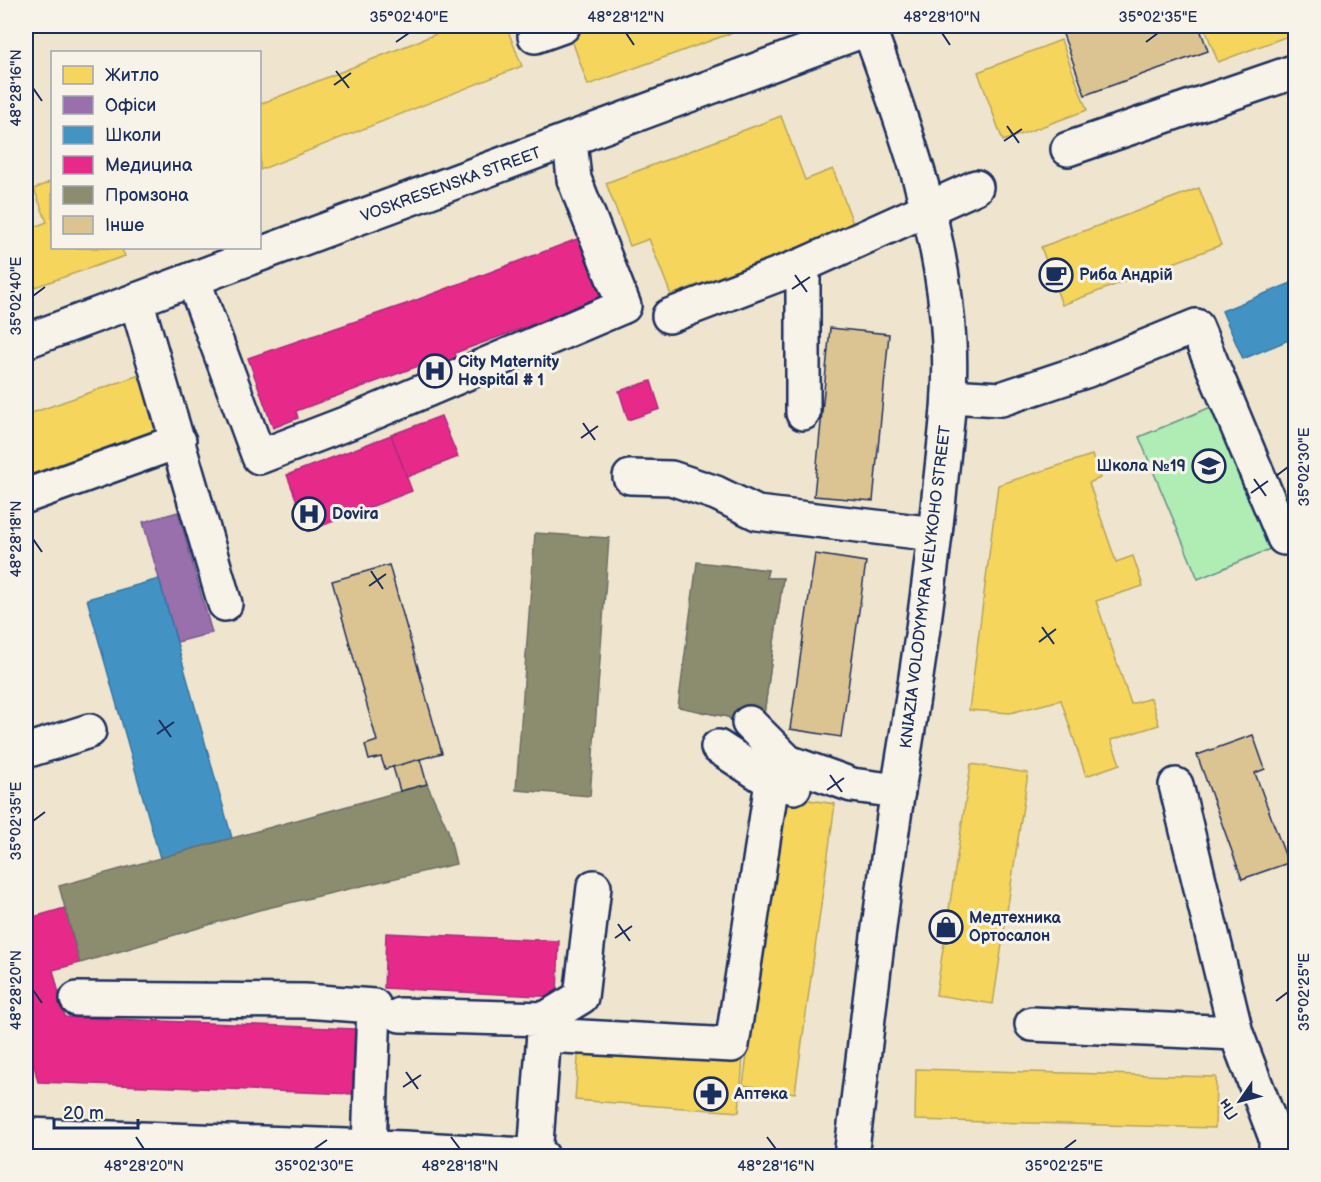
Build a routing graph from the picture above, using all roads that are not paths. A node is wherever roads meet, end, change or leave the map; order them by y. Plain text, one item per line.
1 (871, 26) edge
2 (1296, 71) edge
3 (570, 141) junction
4 (1068, 149) dead end
5 (976, 187) dead end
6 (930, 209) junction
7 (802, 265) junction
8 (193, 279) junction
9 (136, 300) junction
10 (669, 316) dead end
11 (26, 341) edge
12 (949, 396) junction
13 (803, 413) dead end
14 (179, 441) junction
15 (630, 477) dead end
16 (26, 496) edge
17 (935, 534) junction
18 (1284, 538) dead end
19 (225, 604) dead end
20 (749, 723) dead end
21 (89, 731) dead end
22 (718, 747) dead end
23 (26, 751) edge
24 (772, 782) junction
25 (852, 785) junction
26 (1176, 785) dead end
27 (898, 791) junction
28 (594, 887) dead end
29 (77, 999) dead end
30 (400, 1015) dead end
31 (1032, 1024) dead end
32 (545, 1027) junction
33 (1236, 1033) junction
34 (26, 1135) edge
35 (369, 1147) junction
36 (404, 1152) edge
37 (535, 1156) edge
38 (542, 1156) edge
39 (851, 1156) edge
40 (1276, 1156) edge

1 - 3 main road, VOSKRESENSKA STREET
1 - 6 main road, KNIAZIA VOLODYMYRA VELYKOHO STREET
2 - 4 main road
3 - 8 main road, VOSKRESENSKA STREET
3 - 8 main road
5 - 6 main road
6 - 7 main road
6 - 12 main road, KNIAZIA VOLODYMYRA VELYKOHO STREET
7 - 10 main road
7 - 13 main road
8 - 9 main road, VOSKRESENSKA STREET
9 - 11 main road, VOSKRESENSKA STREET
9 - 14 main road
12 - 17 main road, KNIAZIA VOLODYMYRA VELYKOHO STREET
12 - 18 main road
14 - 16 main road
14 - 19 main road
15 - 17 main road
17 - 27 main road, KNIAZIA VOLODYMYRA VELYKOHO STREET
20 - 25 main road
21 - 23 main road
22 - 24 main road
24 - 25 main road
24 - 32 main road
25 - 27 main road
26 - 33 main road
27 - 39 main road, KNIAZIA VOLODYMYRA VELYKOHO STREET
28 - 32 main road
29 - 35 main road
30 - 32 main road
31 - 33 main road
32 - 37 main road
33 - 40 main road
34 - 35 main road
35 - 36 main road
36 - 37 main road
37 - 38 main road

